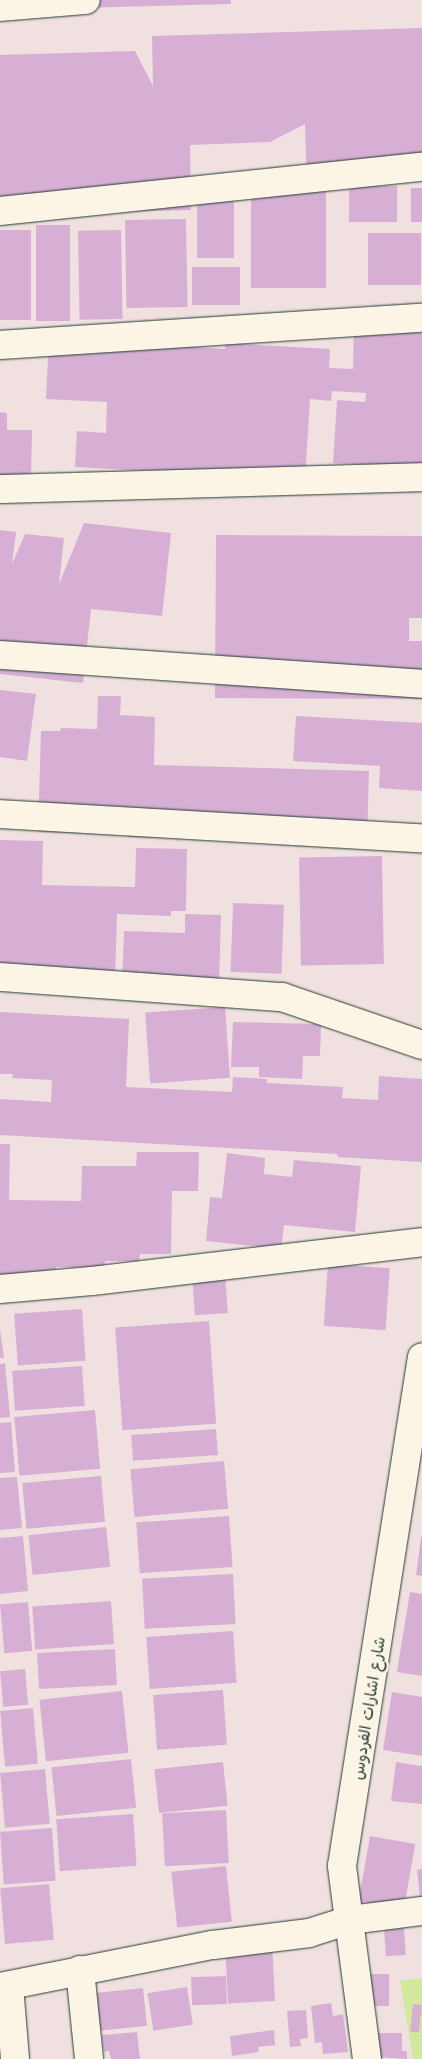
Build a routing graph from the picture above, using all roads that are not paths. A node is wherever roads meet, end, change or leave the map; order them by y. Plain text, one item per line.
1 (86, 0) edge
2 (0, 7) edge
3 (422, 167) edge
4 (0, 211) edge
5 (422, 318) edge
6 (0, 344) edge
7 (422, 477) edge
8 (0, 489) edge
9 (0, 655) edge
10 (422, 684) edge
11 (0, 814) edge
12 (422, 838) edge
13 (1, 977) edge
14 (422, 1044) edge
15 (422, 1242) edge
16 (0, 1289) edge
17 (422, 1357) edge
18 (416, 1436) edge
19 (422, 1911) edge
20 (350, 1920) junction
21 (80, 1970) junction
22 (4, 1987) edge
23 (15, 2059) edge
24 (89, 2059) edge
25 (367, 2059) edge

1 - 2 street
3 - 4 street
5 - 6 street
7 - 8 street
9 - 10 street
11 - 12 street
13 - 14 street
15 - 16 street
17 - 18 street, شارع اشارات الفردوس
18 - 20 street, شارع اشارات الفردوس
19 - 20 street
20 - 21 street
20 - 25 street, شارع اشارات الفردوس
21 - 22 street
21 - 24 street
22 - 23 street

